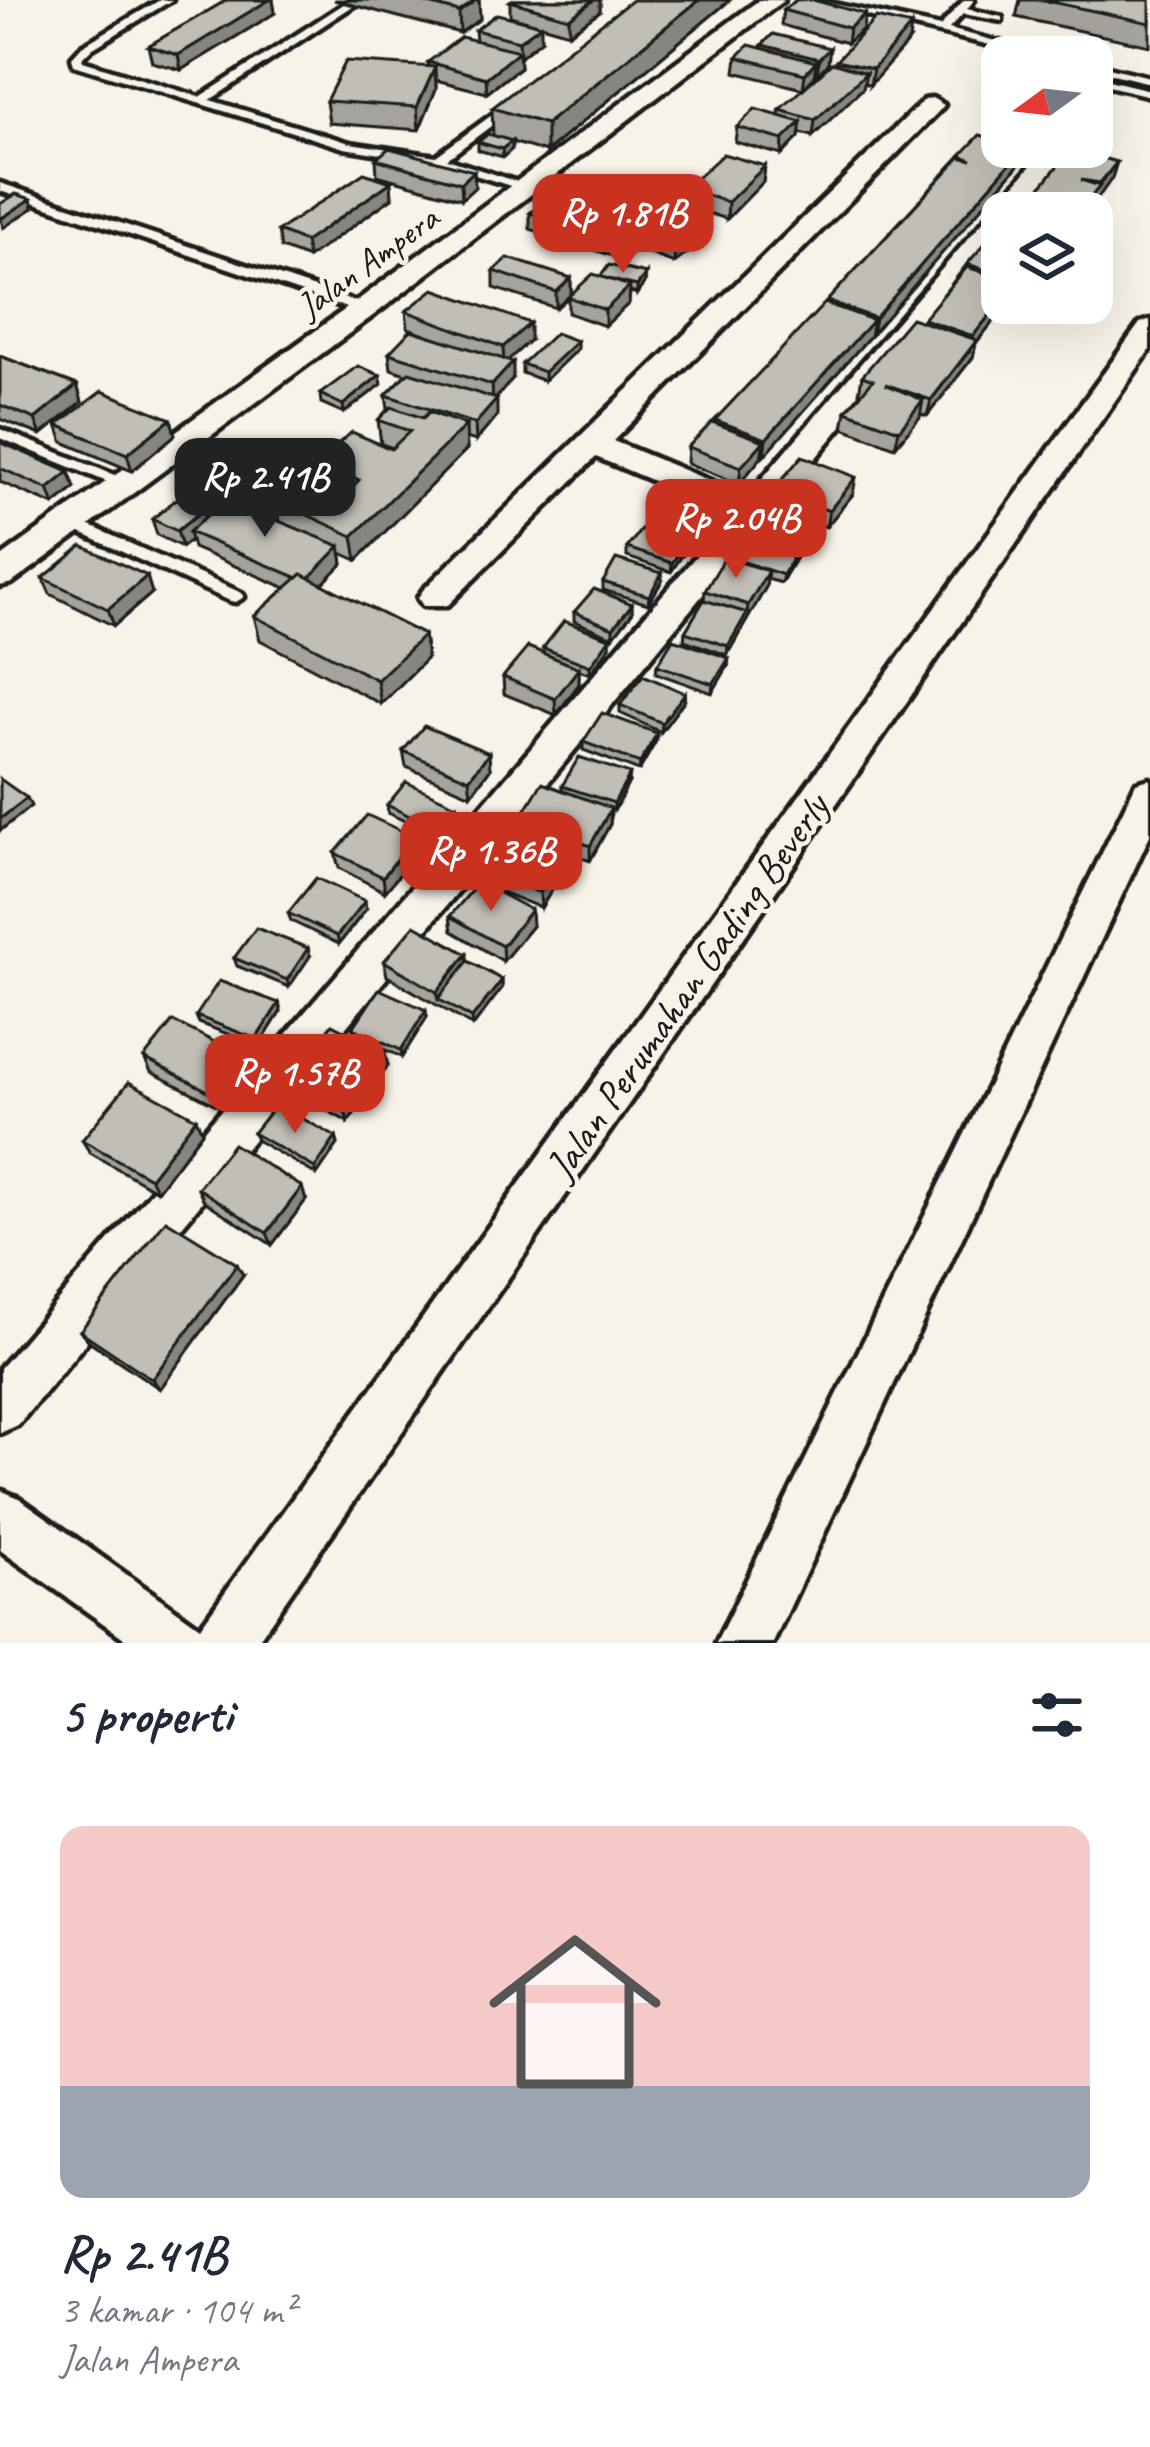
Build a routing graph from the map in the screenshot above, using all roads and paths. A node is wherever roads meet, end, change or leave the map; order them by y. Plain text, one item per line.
1 (167, 0) edge
2 (357, 0) edge
3 (969, 0) edge
4 (773, 1) edge
5 (809, 10) junction
6 (960, 10) junction
7 (998, 19) dead end
8 (942, 31) junction
9 (981, 40) edge
10 (981, 52) edge
11 (1113, 71) edge
12 (1150, 80) edge
13 (1113, 84) edge
14 (528, 93) edge
15 (1150, 94) edge
16 (201, 101) junction
17 (932, 105) dead end
18 (438, 160) junction
19 (1042, 168) edge
20 (0, 187) edge
21 (527, 187) junction
22 (1022, 192) edge
23 (981, 240) edge
24 (364, 309) junction
25 (1150, 329) edge
26 (0, 434) edge
27 (592, 444) junction
28 (122, 483) junction
29 (752, 510) junction
30 (70, 522) junction
31 (3, 569) edge
32 (236, 597) dead end
33 (435, 598) dead end
34 (1150, 794) edge
35 (0, 1407) edge
36 (0, 1517) edge
37 (179, 1643) edge
38 (222, 1643) edge
39 (744, 1643) edge

1 - 16 lane
2 - 16 lane
3 - 6 lane
4 - 5 lane
4 - 21 street, Jalan Ampera
5 - 8 lane
5 - 10 lane
6 - 7 lane
6 - 8 lane
8 - 9 lane
11 - 12 lane
13 - 15 lane
14 - 18 lane
16 - 18 lane
17 - 27 street
18 - 21 lane
19 - 22 street
20 - 24 lane
21 - 24 street, Jalan Ampera
23 - 29 street
24 - 28 street, Jalan Ampera
25 - 38 street, Jalan Perumahan Gading Beverly
26 - 28 lane
27 - 29 street
27 - 33 street
28 - 30 street, Jalan Ampera
29 - 35 street
30 - 31 street, Jalan Ampera
30 - 32 lane
34 - 39 street
36 - 37 street

